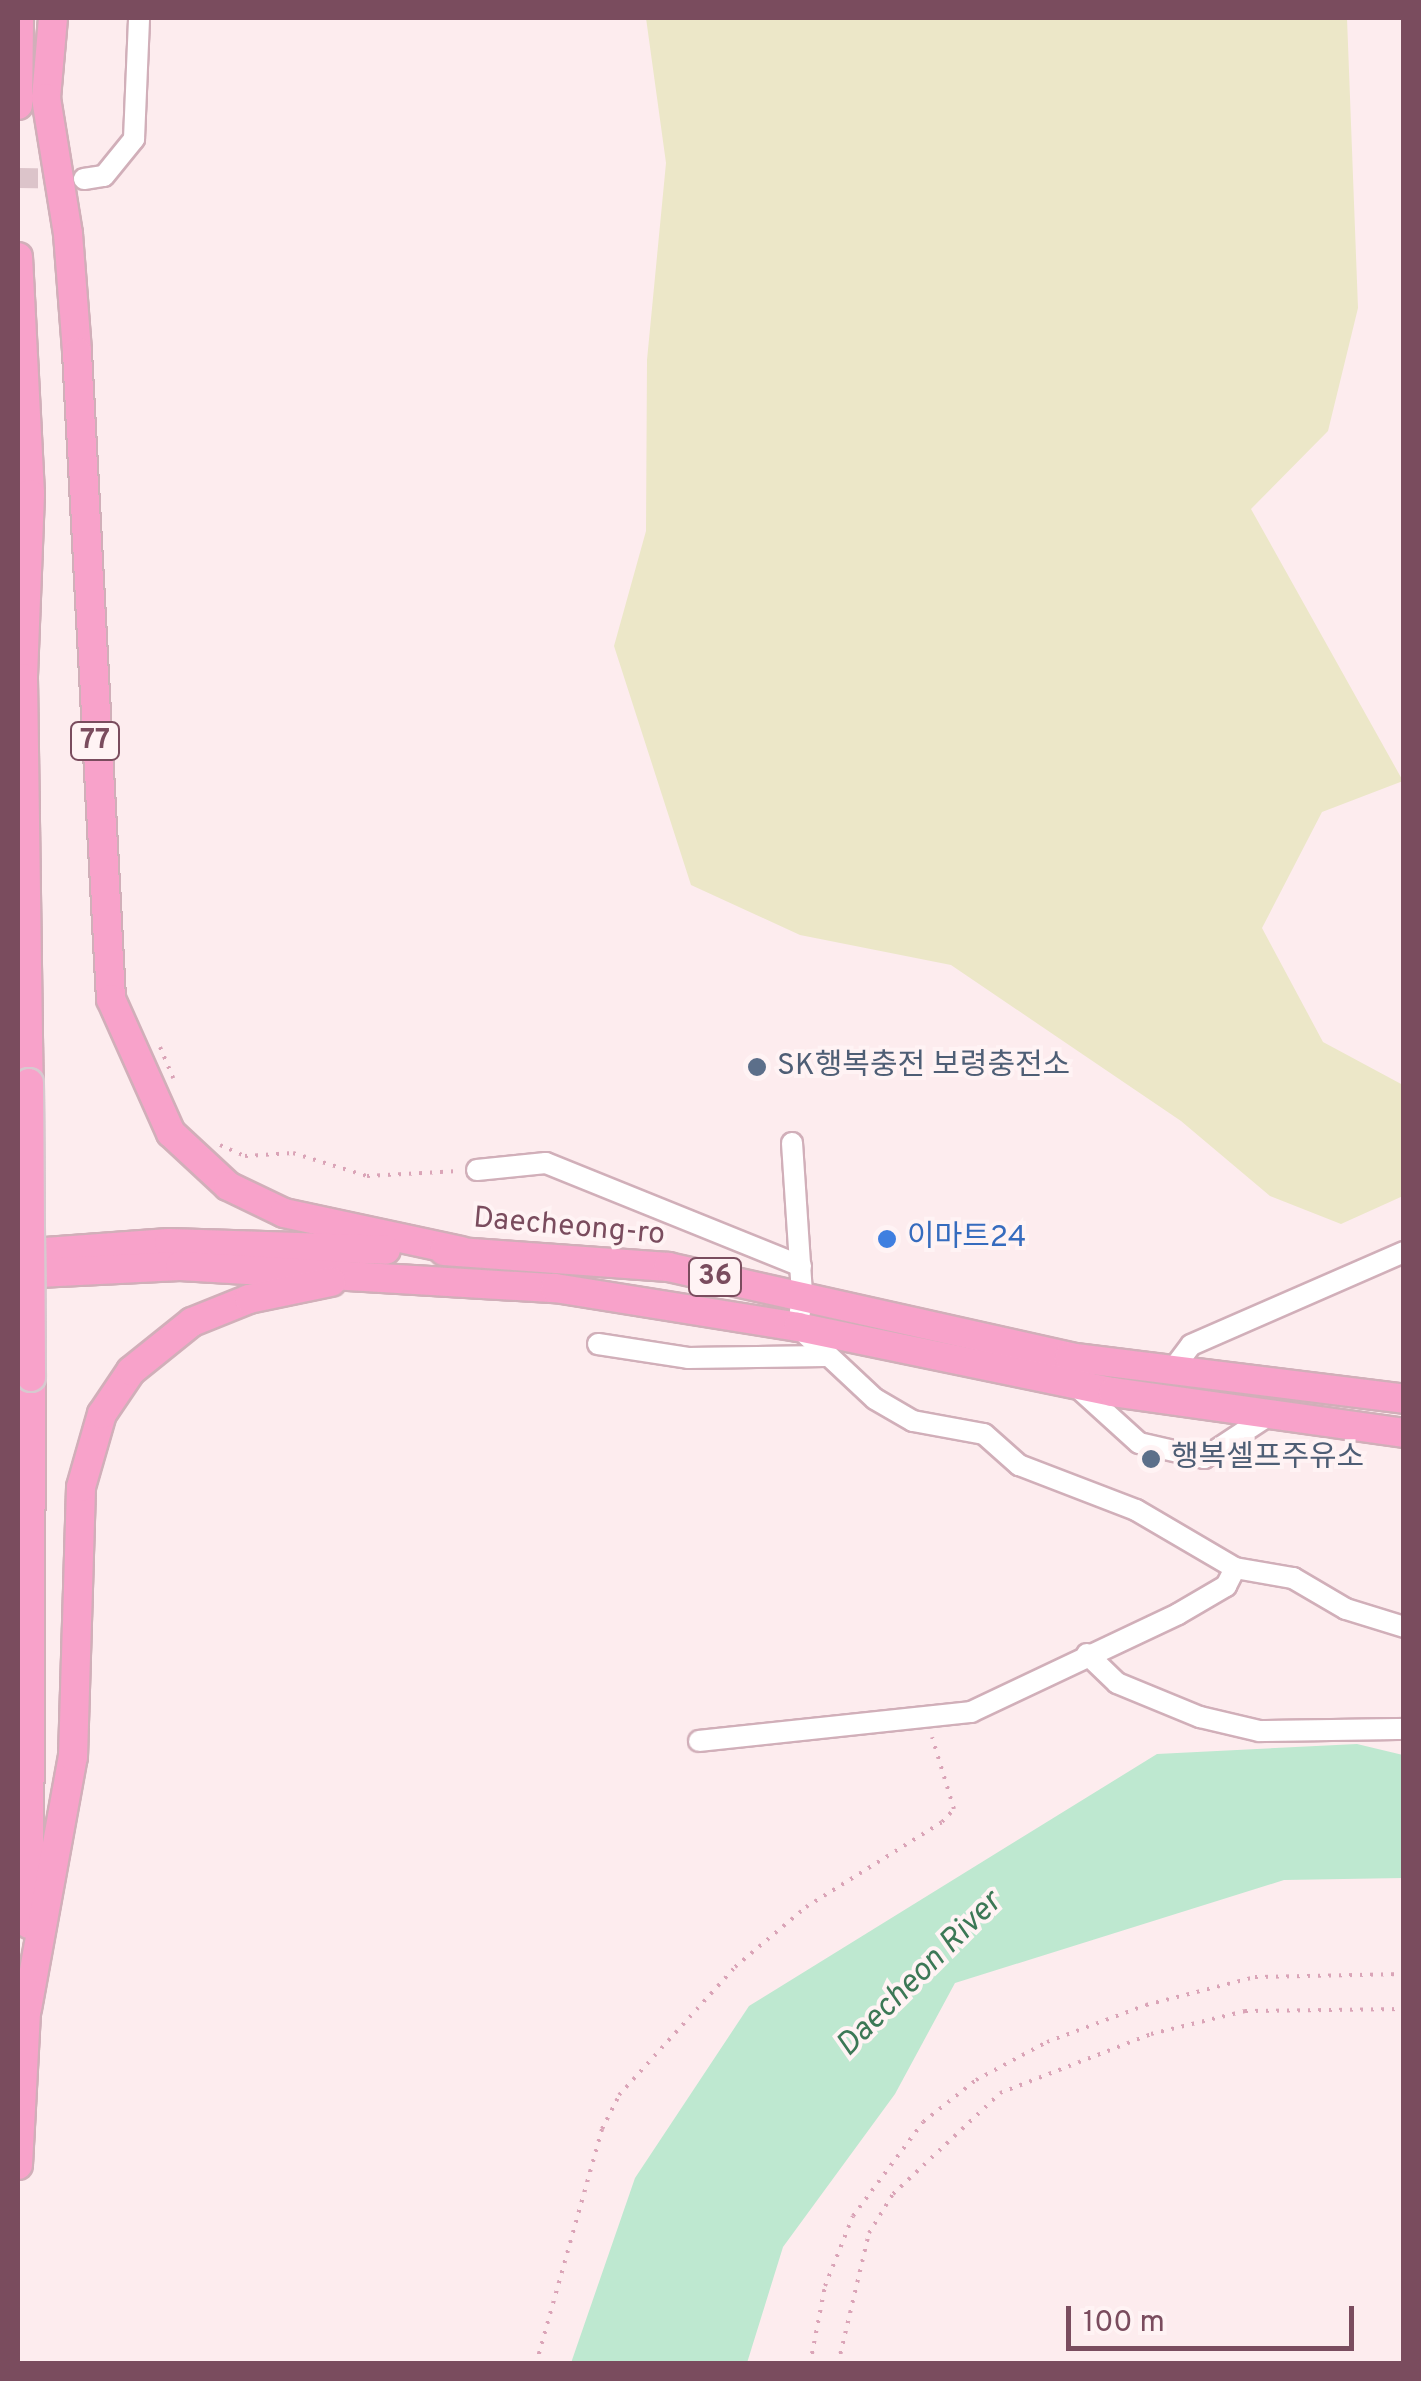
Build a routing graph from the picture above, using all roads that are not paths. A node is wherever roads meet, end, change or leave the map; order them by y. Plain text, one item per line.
1 (20, 18) edge
2 (53, 18) edge
3 (139, 18) edge
4 (18, 105) edge
5 (84, 180) tunnel mouth
6 (18, 258) edge
7 (792, 1144) dead end
8 (477, 1170) road end
9 (461, 1251) junction
10 (1404, 1252) edge
11 (18, 1254) edge
12 (800, 1266) junction
13 (18, 1274) edge
14 (374, 1274) junction
15 (802, 1295) junction
16 (798, 1327) junction
17 (598, 1344) dead end
18 (826, 1356) junction
19 (1173, 1369) junction
20 (1074, 1384) junction
21 (1404, 1399) edge
22 (1268, 1416) junction
23 (1404, 1433) edge
24 (1235, 1568) junction
25 (1404, 1628) edge
26 (1087, 1654) junction
27 (1404, 1728) edge
28 (699, 1741) dead end
29 (27, 2009) junction
30 (18, 2165) edge

1 - 4 highway
2 - 9 highway, 77
3 - 5 street
6 - 29 highway, bridge
7 - 12 street
8 - 12 street
9 - 11 highway, Daecheong-ro / 36
9 - 15 highway, Daecheong-ro / 36
10 - 19 street
12 - 15 street
13 - 14 highway, Daecheong-ro / 36
14 - 16 highway, Daecheong-ro / 36
14 - 29 highway
15 - 16 street
15 - 19 highway, Daecheong-ro / 36
16 - 18 street
16 - 20 highway, Daecheong-ro / 36
17 - 18 street
18 - 24 street
19 - 21 highway, Daecheong-ro / 36
20 - 22 highway, Daecheong-ro / 36
20 - 22 street
22 - 23 highway, Daecheong-ro / 36
24 - 25 street
24 - 26 street
26 - 27 street
26 - 28 street
29 - 30 highway

